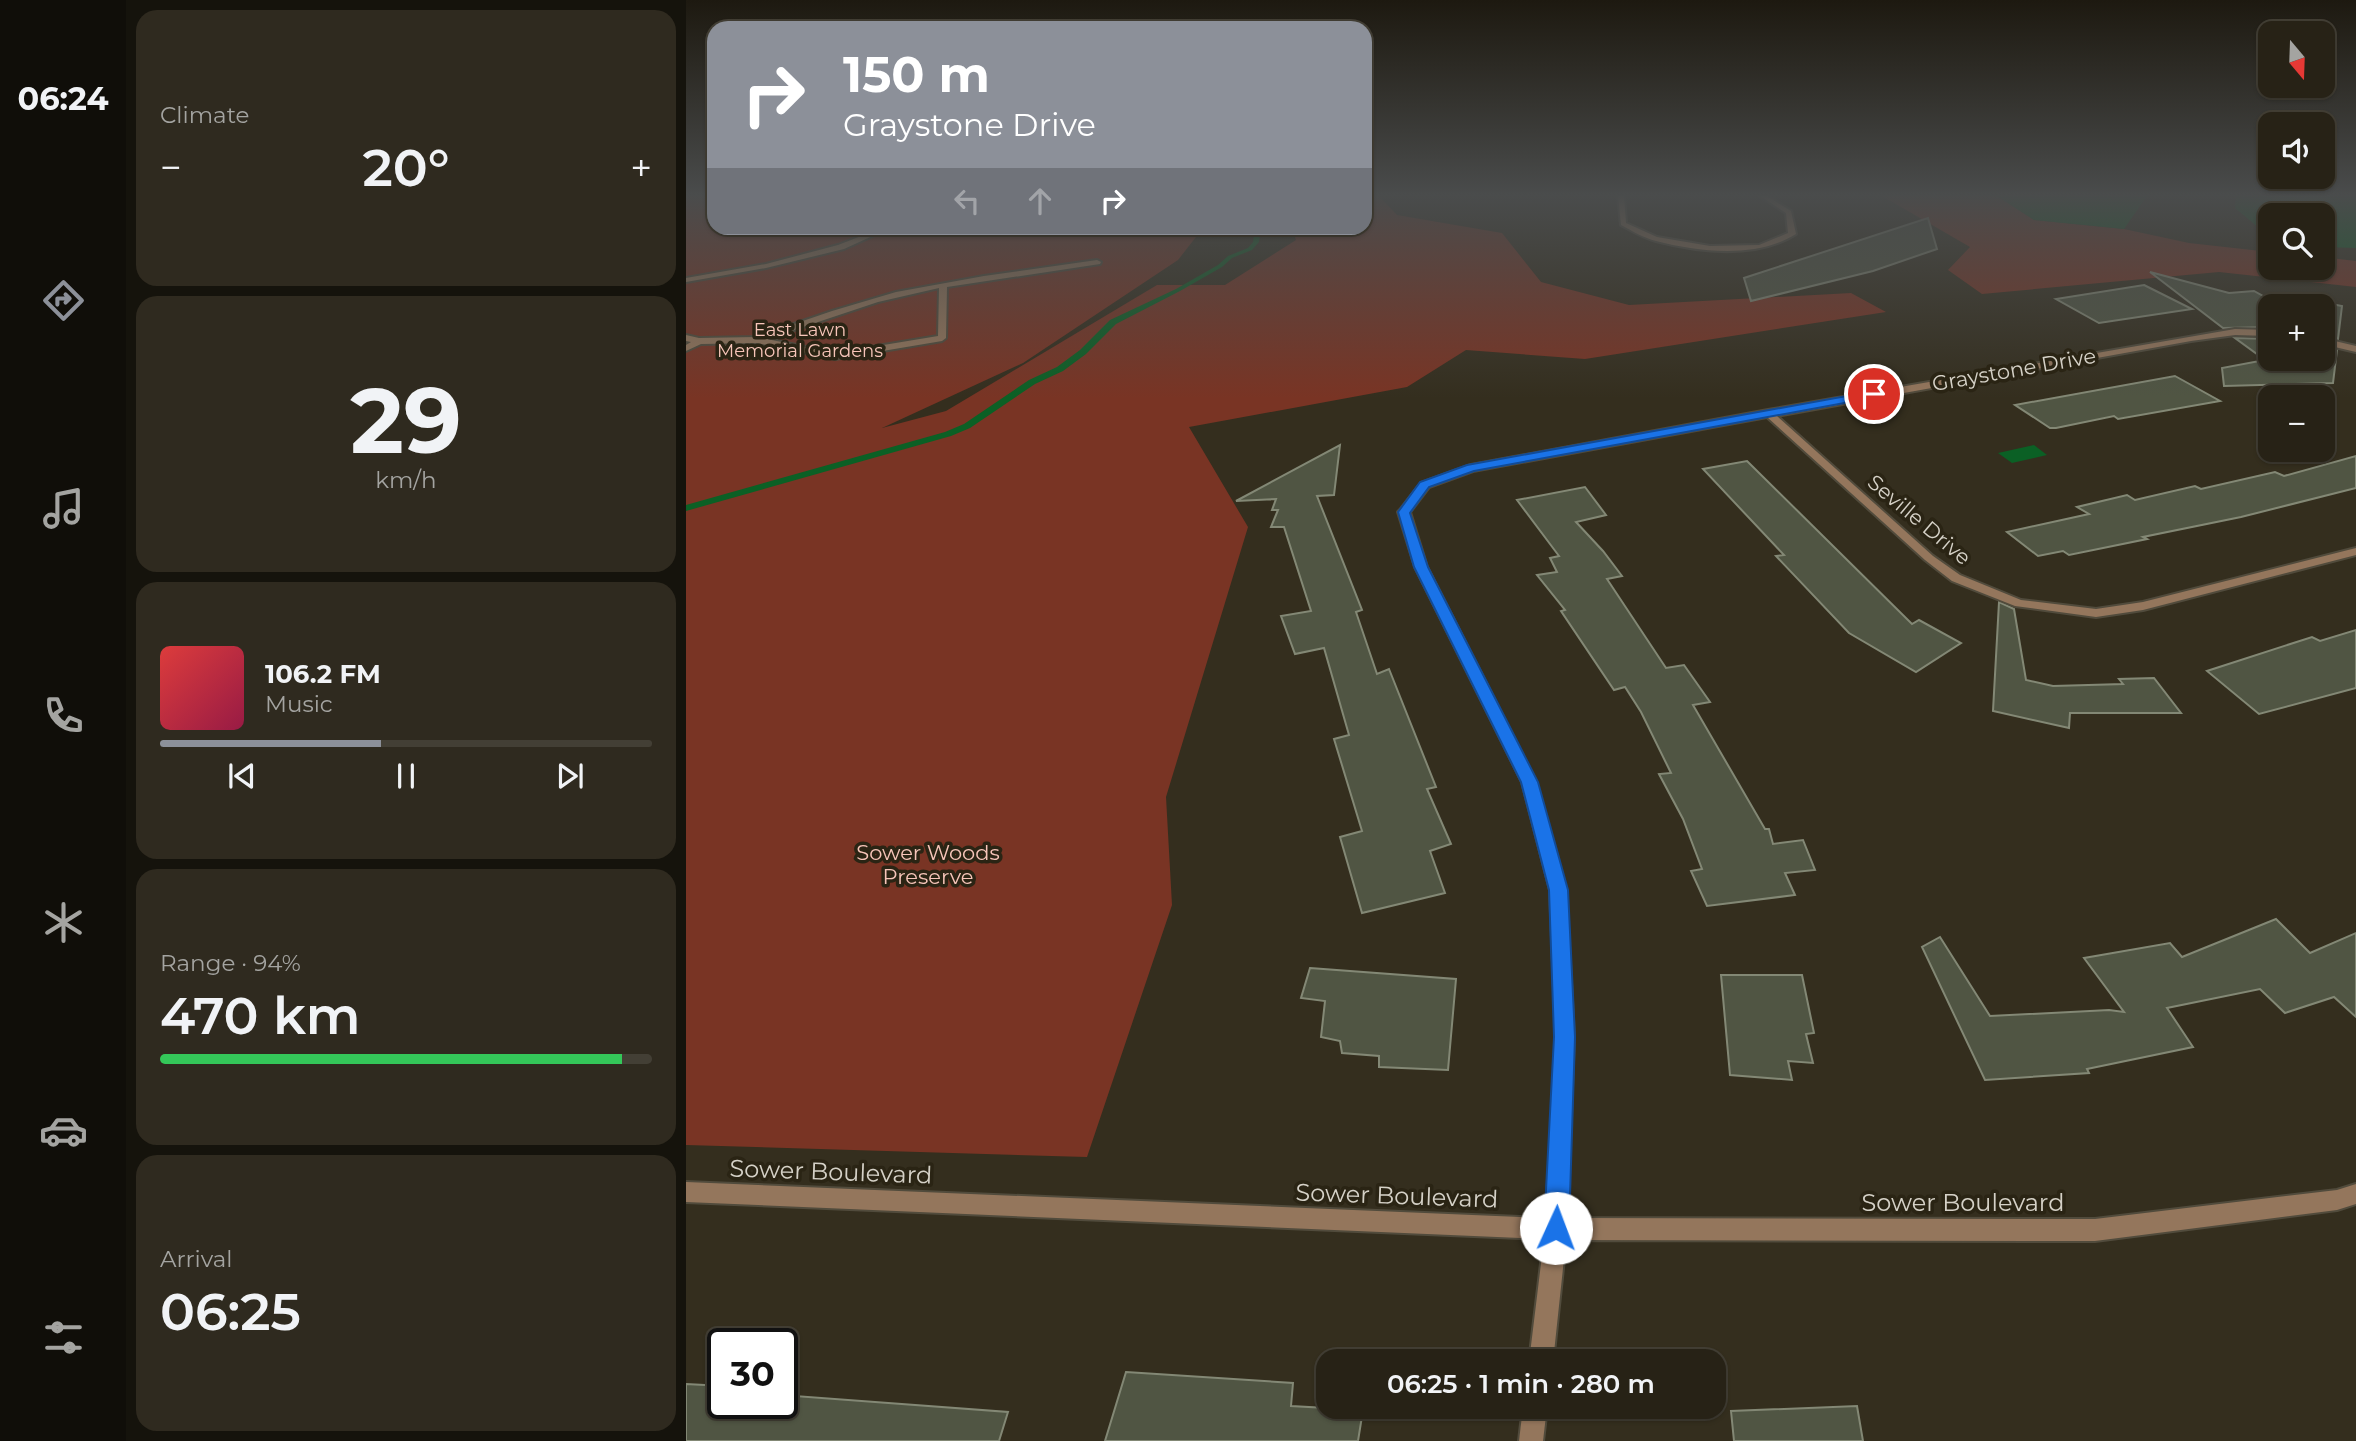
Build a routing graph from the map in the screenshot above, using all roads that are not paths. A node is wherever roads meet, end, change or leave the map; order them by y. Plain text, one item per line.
1 (773, 263) edge
2 (1089, 263) edge
3 (686, 280) edge
4 (943, 285) junction
5 (2258, 333) edge
6 (686, 338) edge
7 (757, 340) junction
8 (699, 341) junction
9 (2335, 344) edge
10 (686, 348) edge
11 (2356, 349) edge
12 (1768, 413) junction
13 (2356, 551) edge
14 (686, 1192) edge
15 (2356, 1194) edge
16 (1556, 1228) junction
17 (1542, 1349) edge
18 (1534, 1419) edge
19 (1531, 1441) edge

1 - 3 street
2 - 4 street
4 - 7 street
4 - 7 street
5 - 12 street, Graystone Drive
6 - 8 street
7 - 8 street
8 - 10 street
9 - 11 street
12 - 13 street, Seville Drive
12 - 16 street, Graystone Drive
14 - 16 street, Sower Boulevard
15 - 16 street, Sower Boulevard
16 - 17 street, Graystone Drive
18 - 19 street

